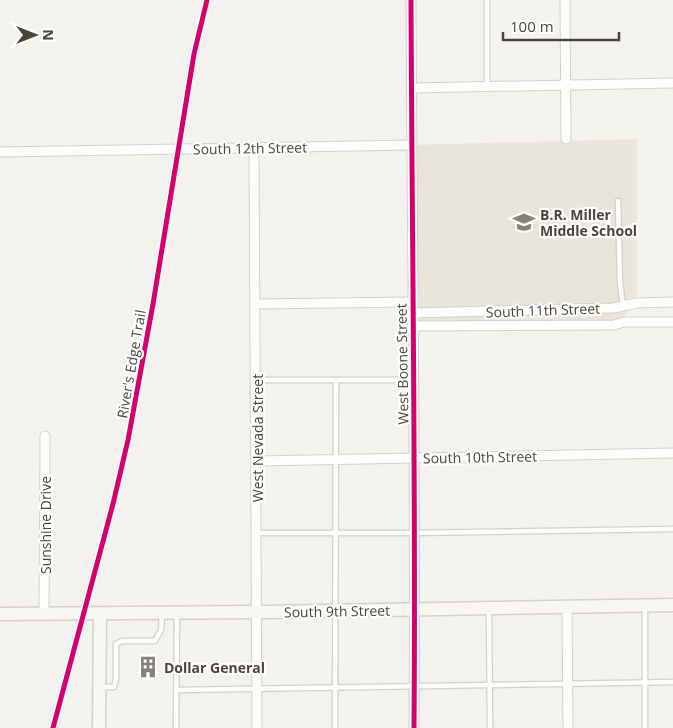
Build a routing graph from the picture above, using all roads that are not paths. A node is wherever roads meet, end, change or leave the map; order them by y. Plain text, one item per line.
1 (412, 0) edge
2 (487, 0) edge
3 (565, 0) edge
4 (673, 83) edge
5 (566, 85) junction
6 (487, 86) junction
7 (412, 88) junction
8 (566, 139) dead end
9 (411, 145) junction
10 (254, 149) junction
11 (0, 152) edge
12 (618, 201) dead end
13 (412, 302) junction
14 (673, 302) edge
15 (256, 304) junction
16 (623, 306) junction
17 (412, 313) junction
18 (624, 322) junction
19 (673, 322) edge
20 (412, 326) junction
21 (256, 380) junction
22 (336, 380) junction
23 (413, 380) junction
24 (45, 436) dead end
25 (673, 453) edge
26 (415, 458) junction
27 (335, 459) junction
28 (257, 461) junction
29 (673, 529) edge
30 (257, 532) junction
31 (335, 533) junction
32 (415, 533) junction
33 (645, 605) junction
34 (673, 605) edge
35 (567, 607) junction
36 (489, 608) junction
37 (415, 610) junction
38 (335, 611) junction
39 (257, 612) junction
40 (162, 613) junction
41 (177, 613) junction
42 (0, 614) edge
43 (44, 614) junction
44 (100, 614) junction
45 (645, 682) junction
46 (673, 682) edge
47 (568, 684) junction
48 (490, 685) junction
49 (414, 686) junction
50 (99, 687) junction
51 (335, 687) junction
52 (257, 688) junction
53 (177, 690) junction
54 (99, 728) edge
55 (176, 728) edge
56 (257, 728) edge
57 (335, 728) edge
58 (414, 728) edge
59 (490, 728) edge
60 (568, 728) edge
61 (645, 728) edge

1 - 7 street, West Boone Street
2 - 6 lane
3 - 5 street
4 - 5 street
5 - 6 street
5 - 8 street
6 - 7 street
7 - 9 street, West Boone Street
9 - 10 street, South 12th Street
9 - 13 street, West Boone Street
10 - 11 street, South 12th Street
10 - 15 street, West Nevada Street
12 - 16 lane
13 - 15 street
13 - 17 street, West Boone Street
14 - 16 street, South 11th Street
15 - 21 street, West Nevada Street
16 - 17 street, South 11th Street
16 - 18 street
17 - 20 street, West Boone Street
18 - 19 street, South 11th Street
18 - 20 street, South 11th Street
20 - 23 street, West Boone Street
21 - 22 lane
21 - 28 street, West Nevada Street
22 - 23 lane
22 - 27 lane
23 - 26 street, West Boone Street
24 - 43 street, Sunshine Drive
25 - 26 street, South 10th Street
26 - 27 street, South 10th Street
26 - 32 street, West Boone Street
27 - 28 street, South 10th Street
27 - 31 lane
28 - 30 street, West Nevada Street
29 - 32 lane
30 - 31 lane
30 - 39 street, West Nevada Street
31 - 32 lane
31 - 38 lane
32 - 37 street, West Boone Street
33 - 34 main road, South 9th Street
33 - 35 main road, South 9th Street
33 - 45 lane
35 - 36 main road, South 9th Street
35 - 47 street
36 - 37 main road, South 9th Street
36 - 48 lane
37 - 38 main road, South 9th Street
37 - 49 street, West Boone Street
38 - 39 main road, South 9th Street
38 - 51 lane
39 - 41 main road, South 9th Street
39 - 52 street, West Nevada Street
40 - 41 main road, South 9th Street
40 - 44 main road, South 9th Street
40 - 50 lane
41 - 53 lane
42 - 43 main road, South 9th Street
43 - 44 main road, South 9th Street
44 - 50 main road
45 - 46 lane
45 - 47 lane
45 - 61 lane
47 - 48 lane
47 - 60 street
48 - 49 lane
48 - 59 lane
49 - 51 lane
49 - 58 street, West Boone Street
50 - 54 main road
51 - 52 lane
51 - 57 lane
52 - 53 lane
52 - 56 street, West Nevada Street
53 - 55 lane

